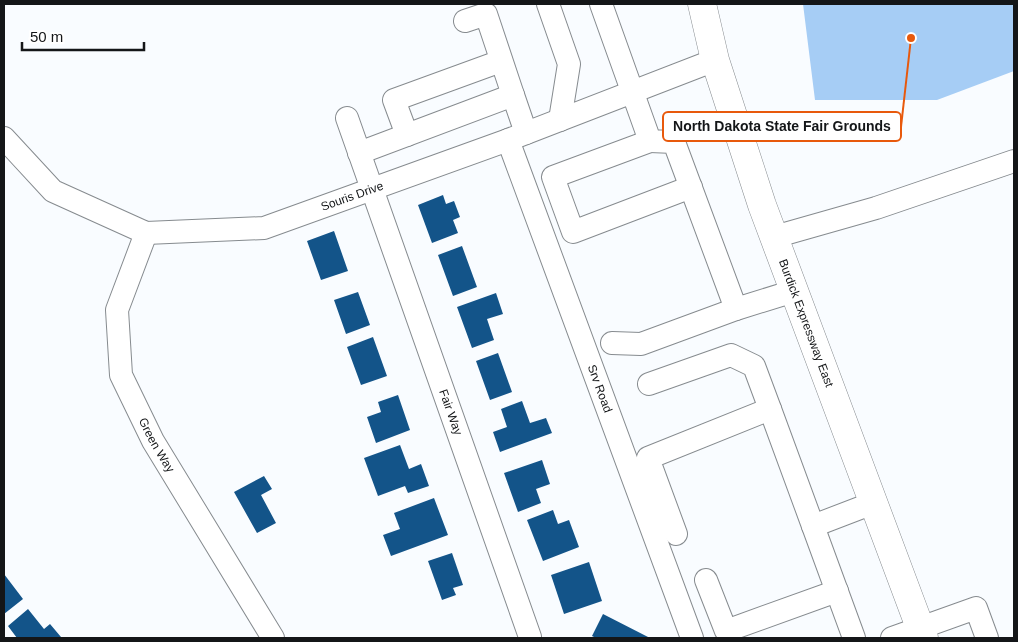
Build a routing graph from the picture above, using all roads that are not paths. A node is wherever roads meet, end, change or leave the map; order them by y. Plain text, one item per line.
1 (548, 4) edge
2 (601, 4) edge
3 (702, 4) edge
4 (465, 21) dead end
5 (715, 60) junction
6 (502, 61) junction
7 (632, 92) junction
8 (513, 95) junction
9 (348, 118) dead end
10 (560, 120) junction
11 (407, 135) junction
12 (517, 136) junction
13 (4, 138) edge
14 (650, 140) junction
15 (359, 153) junction
16 (1014, 161) edge
17 (691, 187) junction
18 (371, 189) junction
19 (146, 233) junction
20 (774, 237) junction
21 (794, 291) junction
22 (736, 309) junction
23 (612, 343) dead end
24 (649, 384) dead end
25 (770, 409) junction
26 (873, 503) junction
27 (813, 526) junction
28 (676, 534) dead end
29 (706, 580) dead end
30 (837, 591) junction
31 (922, 633) edge
32 (273, 638) edge
33 (528, 638) edge
34 (692, 638) edge
35 (854, 638) edge
36 (892, 638) edge
37 (987, 638) edge

1 - 10 street
2 - 7 street
3 - 5 main road, Burdick Expressway East
4 - 6 street, Srv Road
5 - 7 street, Souris Drive
5 - 20 main road, Burdick Expressway East
6 - 8 street, Srv Road
6 - 11 street
7 - 10 street, Souris Drive
7 - 14 street
8 - 11 street
8 - 12 street, Srv Road
9 - 15 street, Fair Way
10 - 12 street, Souris Drive
11 - 15 street
12 - 18 street, Souris Drive
12 - 34 street, Srv Road
13 - 19 street, Souris Drive
14 - 17 street
14 - 17 street
15 - 18 street, Fair Way
16 - 20 street
17 - 22 street
18 - 19 street, Souris Drive
18 - 33 street, Fair Way
19 - 32 street, Green Way
20 - 21 main road, Burdick Expressway East
21 - 22 street
21 - 26 main road, Burdick Expressway East
22 - 23 street
24 - 25 street
25 - 27 street
25 - 28 street
26 - 27 street
26 - 31 main road, Burdick Expressway East
27 - 30 street
29 - 30 street
30 - 35 street
31 - 36 street
31 - 37 street

